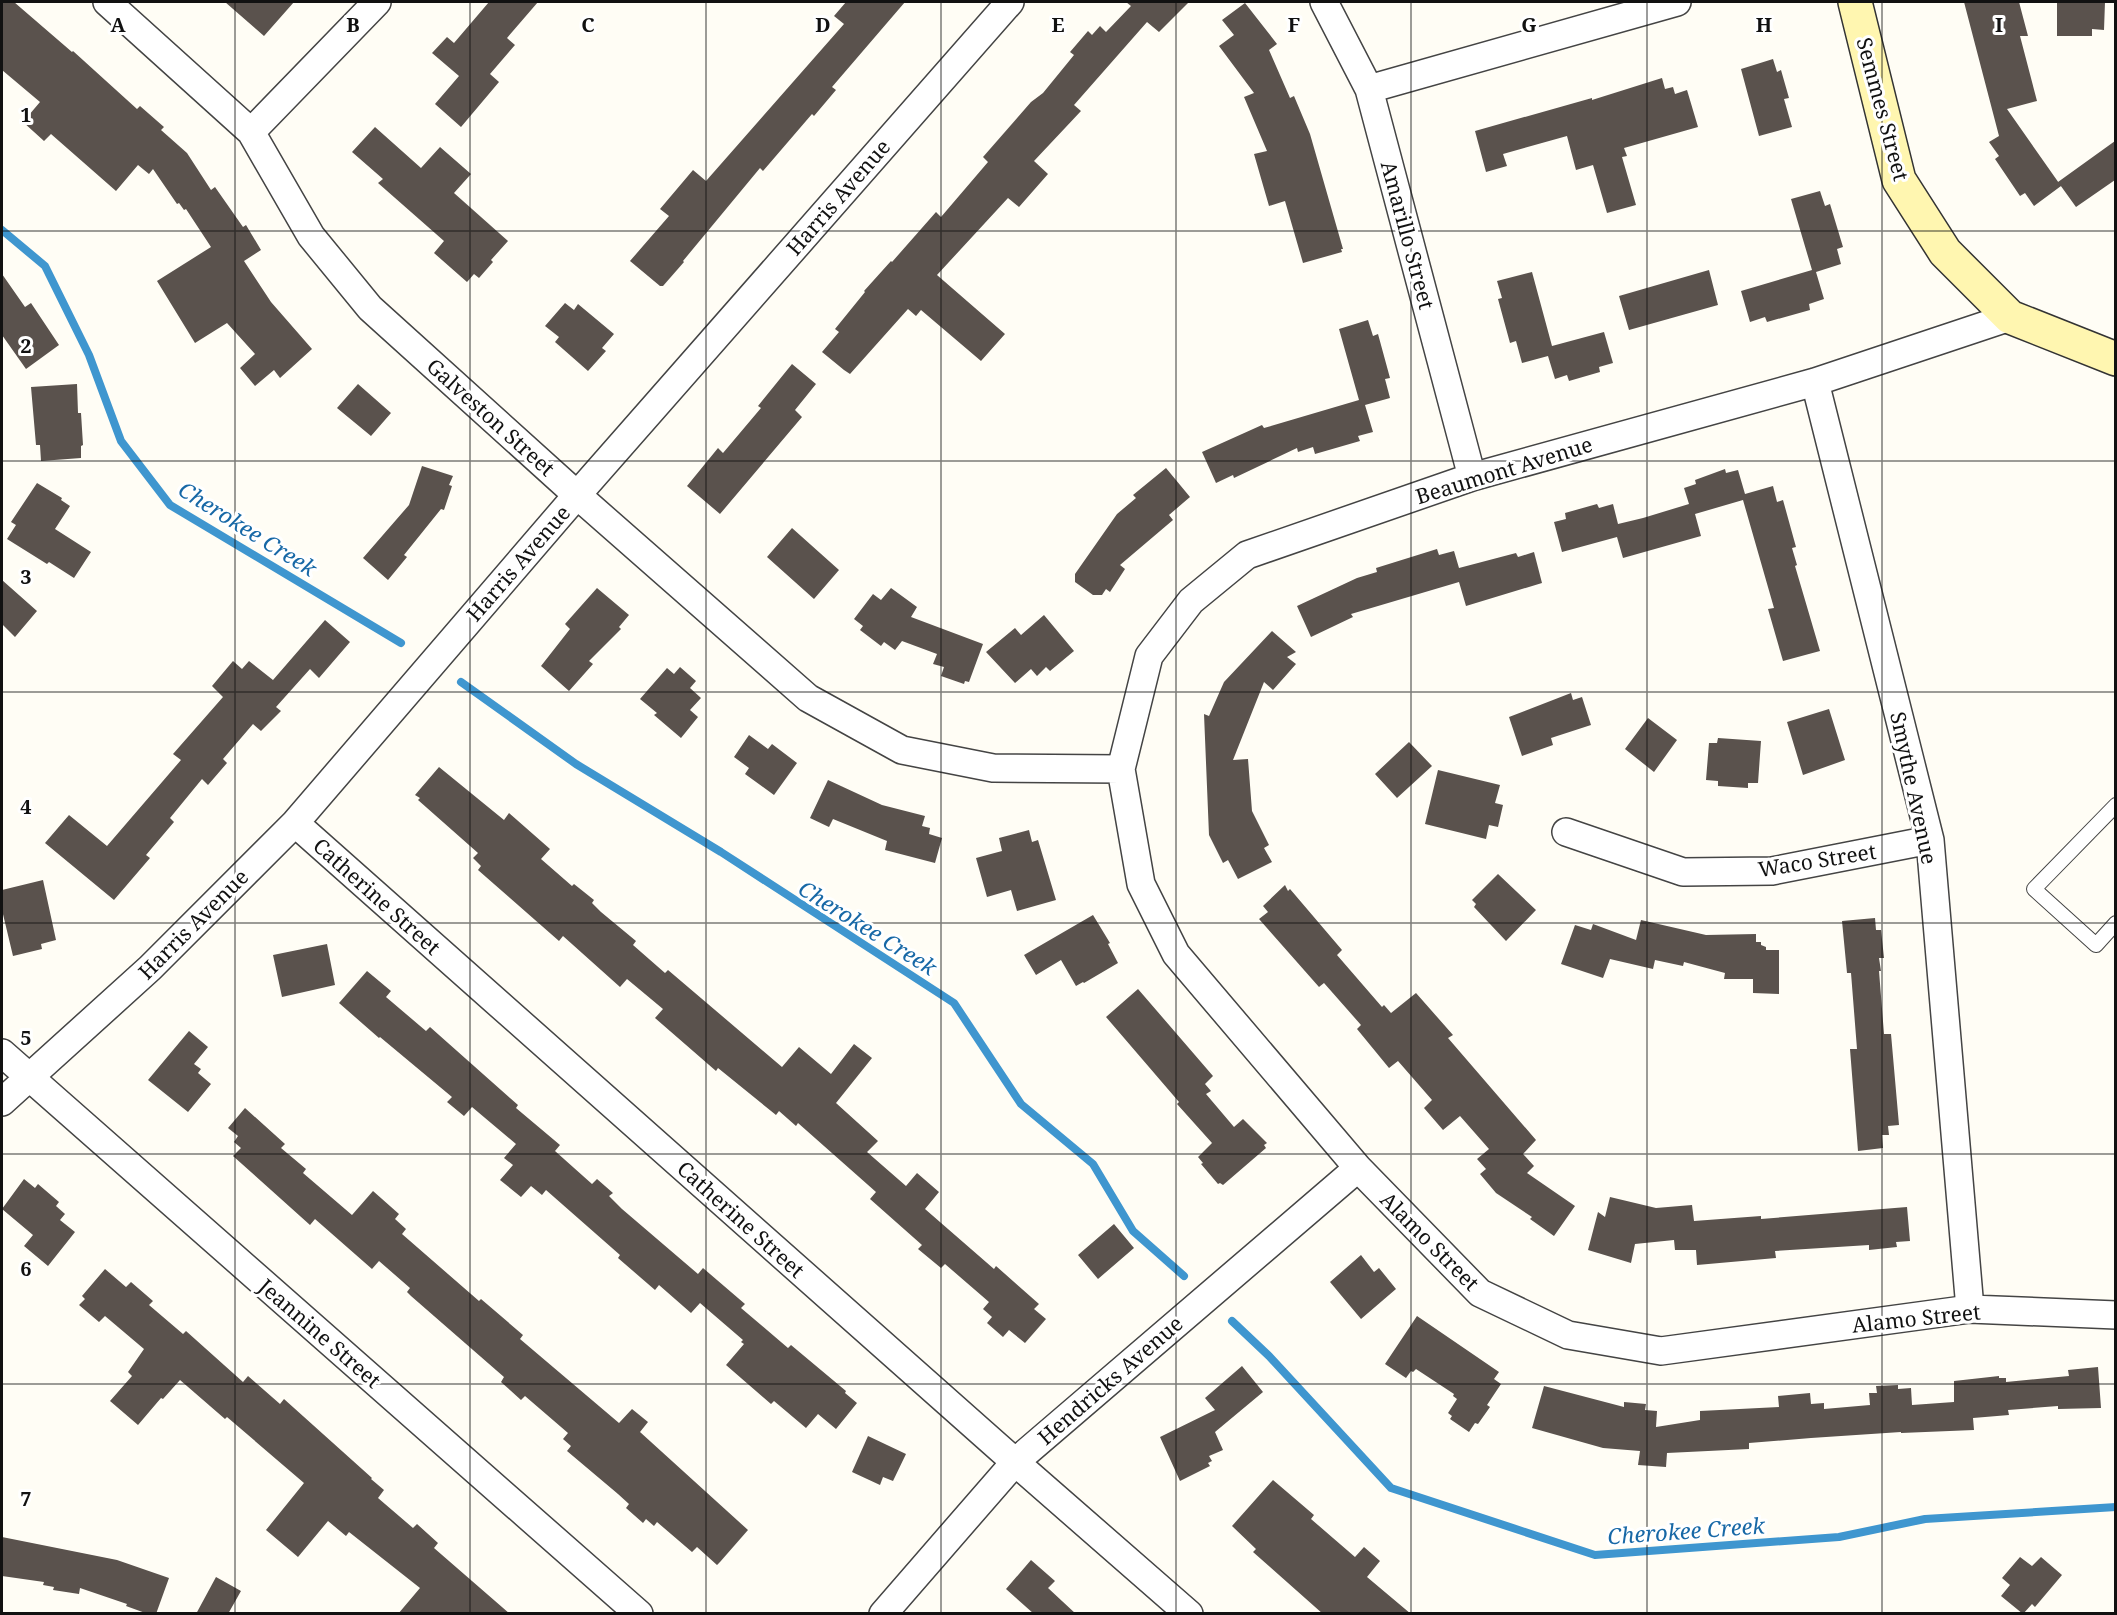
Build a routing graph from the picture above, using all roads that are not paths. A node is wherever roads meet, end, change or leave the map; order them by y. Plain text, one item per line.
1 (107, 2) edge
2 (377, 2) edge
3 (1010, 2) edge
4 (1324, 2) edge
5 (1677, 2) edge
6 (1855, 2) edge
7 (1369, 89) junction
8 (250, 132) junction
9 (2010, 317) junction
10 (2115, 359) edge
11 (1815, 382) junction
12 (1472, 477) junction
13 (577, 495) junction
14 (1121, 769) junction
15 (2115, 805) edge
16 (295, 823) junction
17 (1566, 832) dead end
18 (1930, 840) junction
19 (2115, 923) edge
20 (2, 1053) edge
21 (30, 1077) junction
22 (2, 1101) edge
23 (1359, 1168) junction
24 (1970, 1309) junction
25 (2115, 1315) edge
26 (1015, 1462) junction
27 (639, 1614) edge
28 (883, 1614) edge
29 (1188, 1614) edge

1 - 8 street, Galveston Street
2 - 8 street
3 - 13 street, Harris Avenue
4 - 7 street, Amarillo Street
5 - 7 street
6 - 9 main road, Semmes Street
7 - 12 street, Amarillo Street
8 - 13 street, Galveston Street
9 - 10 main road, Semmes Street
9 - 11 street, Beaumont Avenue
11 - 12 street, Beaumont Avenue
11 - 18 street, Smythe Avenue
12 - 14 street, Beaumont Avenue
13 - 14 street, Galveston Street
13 - 16 street, Harris Avenue
14 - 23 street, Alamo Street
15 - 19 lane
16 - 21 street, Harris Avenue
16 - 26 street, Catherine Street
17 - 18 street, Waco Street
18 - 24 street, Smythe Avenue
20 - 21 street, Jeannine Street
21 - 22 street, Harris Avenue
21 - 27 street, Jeannine Street
23 - 24 street, Alamo Street
23 - 26 street, Hendricks Avenue
24 - 25 street, Alamo Street
26 - 28 street, Hendricks Avenue
26 - 29 street, Catherine Street

